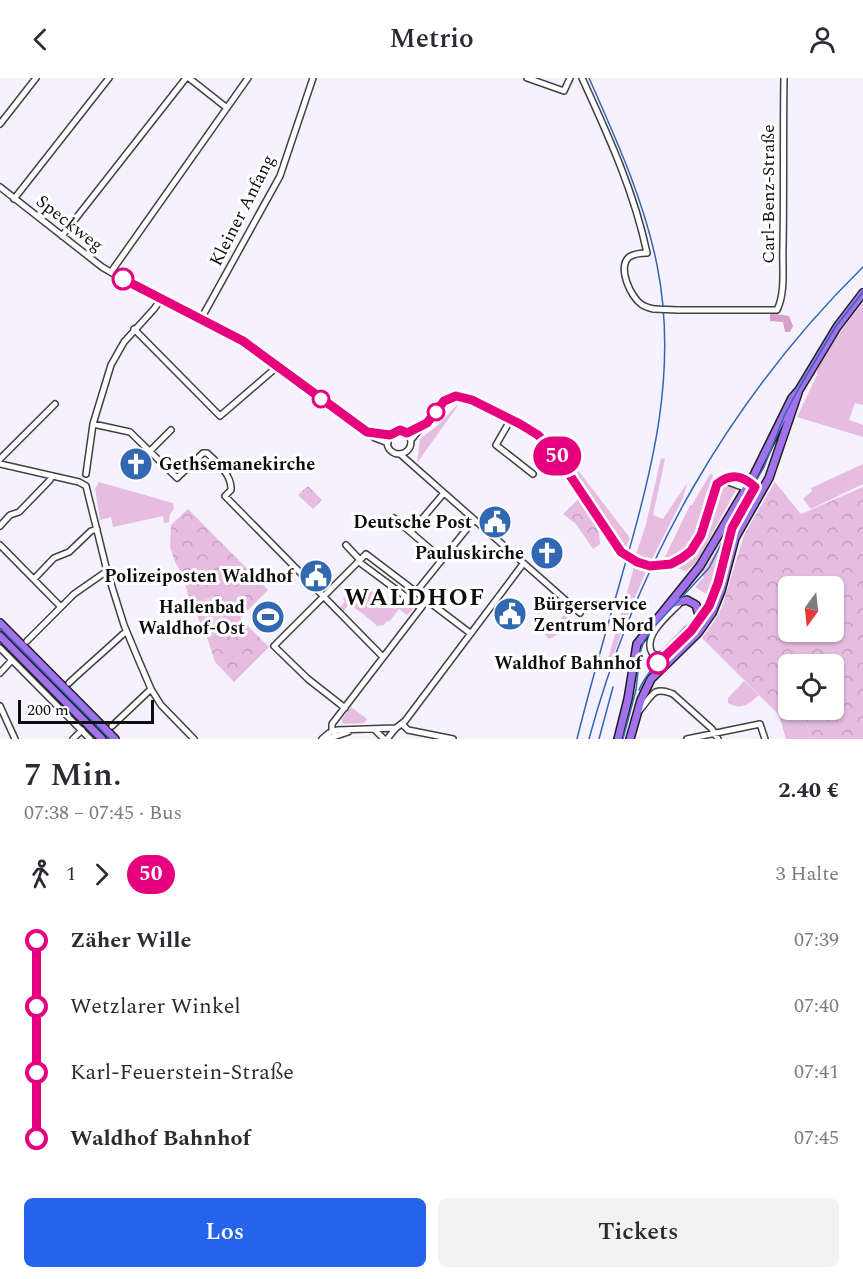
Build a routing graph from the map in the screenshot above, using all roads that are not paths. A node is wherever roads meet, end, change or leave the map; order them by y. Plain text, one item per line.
1 (36, 78) edge
2 (109, 78) edge
3 (187, 78) edge
4 (248, 78) edge
5 (313, 78) edge
6 (527, 78) edge
7 (570, 78) edge
8 (582, 78) edge
9 (784, 78) edge
10 (227, 108) junction
11 (0, 124) edge
12 (0, 187) edge
13 (14, 199) junction
14 (62, 236) junction
15 (111, 272) junction
16 (863, 294) edge
17 (160, 299) junction
18 (201, 319) junction
19 (134, 329) junction
20 (278, 366) junction
21 (799, 390) junction
22 (55, 404) dead end
23 (511, 419) junction
24 (427, 423) junction
25 (93, 424) junction
26 (171, 430) dead end
27 (367, 432) junction
28 (407, 433) junction
29 (390, 435) junction
30 (411, 440) junction
31 (388, 443) junction
32 (150, 451) junction
33 (408, 451) junction
34 (400, 454) junction
35 (0, 462) edge
36 (412, 465) junction
37 (86, 474) dead end
38 (533, 474) dead end
39 (52, 476) junction
40 (748, 485) junction
41 (444, 493) junction
42 (760, 493) junction
43 (394, 518) dead end
44 (474, 520) junction
45 (0, 526) edge
46 (97, 529) junction
47 (411, 532) junction
48 (0, 545) edge
49 (346, 545) dead end
50 (442, 559) junction
51 (359, 561) junction
52 (523, 564) junction
53 (107, 571) junction
54 (34, 579) junction
55 (416, 592) junction
56 (323, 596) junction
57 (427, 600) junction
58 (682, 601) junction
59 (670, 604) junction
60 (61, 607) junction
61 (421, 608) junction
62 (580, 613) dead end
63 (700, 617) junction
64 (0, 623) edge
65 (127, 632) junction
66 (471, 633) junction
67 (0, 636) edge
68 (692, 638) junction
69 (27, 641) dead end
70 (0, 648) edge
71 (383, 657) junction
72 (12, 660) junction
73 (0, 673) edge
74 (69, 684) dead end
75 (151, 689) junction
76 (0, 706) edge
77 (345, 708) junction
78 (638, 712) junction
79 (402, 724) junction
80 (112, 726) dead end
81 (396, 728) junction
82 (374, 729) junction
83 (82, 730) junction
84 (335, 732) junction
85 (717, 736) edge
86 (631, 738) edge
87 (15, 739) edge
88 (73, 739) edge
89 (90, 739) edge
90 (102, 739) edge
91 (115, 739) edge
92 (194, 739) edge
93 (322, 739) edge
94 (327, 739) edge
95 (386, 739) edge
96 (453, 739) edge
97 (618, 739) edge
98 (687, 739) edge
99 (765, 739) edge

1 - 11 street
2 - 13 street
3 - 10 street
3 - 14 street
4 - 10 street
5 - 18 street, Kleiner Anfang
6 - 7 street
8 - 9 street, Carl-Benz-Straße, bridge
10 - 15 street
12 - 13 street, Speckweg
13 - 14 street, Speckweg
14 - 15 street, Speckweg
15 - 17 street, Speckweg
16 - 21 main road
17 - 18 street, Speckweg
17 - 19 street
18 - 20 street, Speckweg
19 - 20 street
19 - 25 street
20 - 27 street, Speckweg
21 - 40 main road
21 - 42 main road
22 - 35 street
23 - 24 street
23 - 38 street
23 - 40 street
24 - 28 street, Speckweg
24 - 30 street
25 - 32 street
25 - 37 street
26 - 32 street
27 - 29 street, Speckweg
27 - 31 street, Speckweg
28 - 29 street, Speckweg
28 - 30 street
29 - 31 street
30 - 33 street
31 - 34 street, Speckweg
32 - 56 street
33 - 34 street
33 - 36 street
34 - 36 street, Speckweg
35 - 39 street
36 - 41 street, Speckweg
39 - 45 street
39 - 46 street
40 - 42 street
40 - 59 main road
41 - 44 street, Speckweg
41 - 47 street
42 - 68 main road
43 - 47 street
44 - 50 street
44 - 52 street, Speckweg
46 - 53 street
46 - 54 street
47 - 50 street
48 - 54 street
49 - 51 street
50 - 55 street
51 - 55 street
51 - 56 street
51 - 61 street
52 - 62 street, Speckweg
52 - 66 street
53 - 60 street
53 - 65 street
54 - 60 street
55 - 57 street
56 - 71 street
56 - 77 street
57 - 61 street
57 - 66 street
58 - 59 main road
58 - 63 main road
58 - 63 street
59 - 97 main road
60 - 69 street
61 - 71 street
63 - 68 main road
64 - 91 main road
65 - 74 street
65 - 75 street
66 - 79 street
67 - 90 main road
68 - 78 main road
70 - 72 street
71 - 77 street
72 - 73 street
72 - 83 street
75 - 80 street
75 - 92 street
76 - 87 street
77 - 84 street
78 - 85 street
78 - 86 main road
79 - 81 street
79 - 96 street
81 - 82 street
81 - 95 street
82 - 84 street
82 - 95 street
83 - 88 street
83 - 89 street
84 - 93 street
84 - 94 street
85 - 98 street
85 - 99 street

